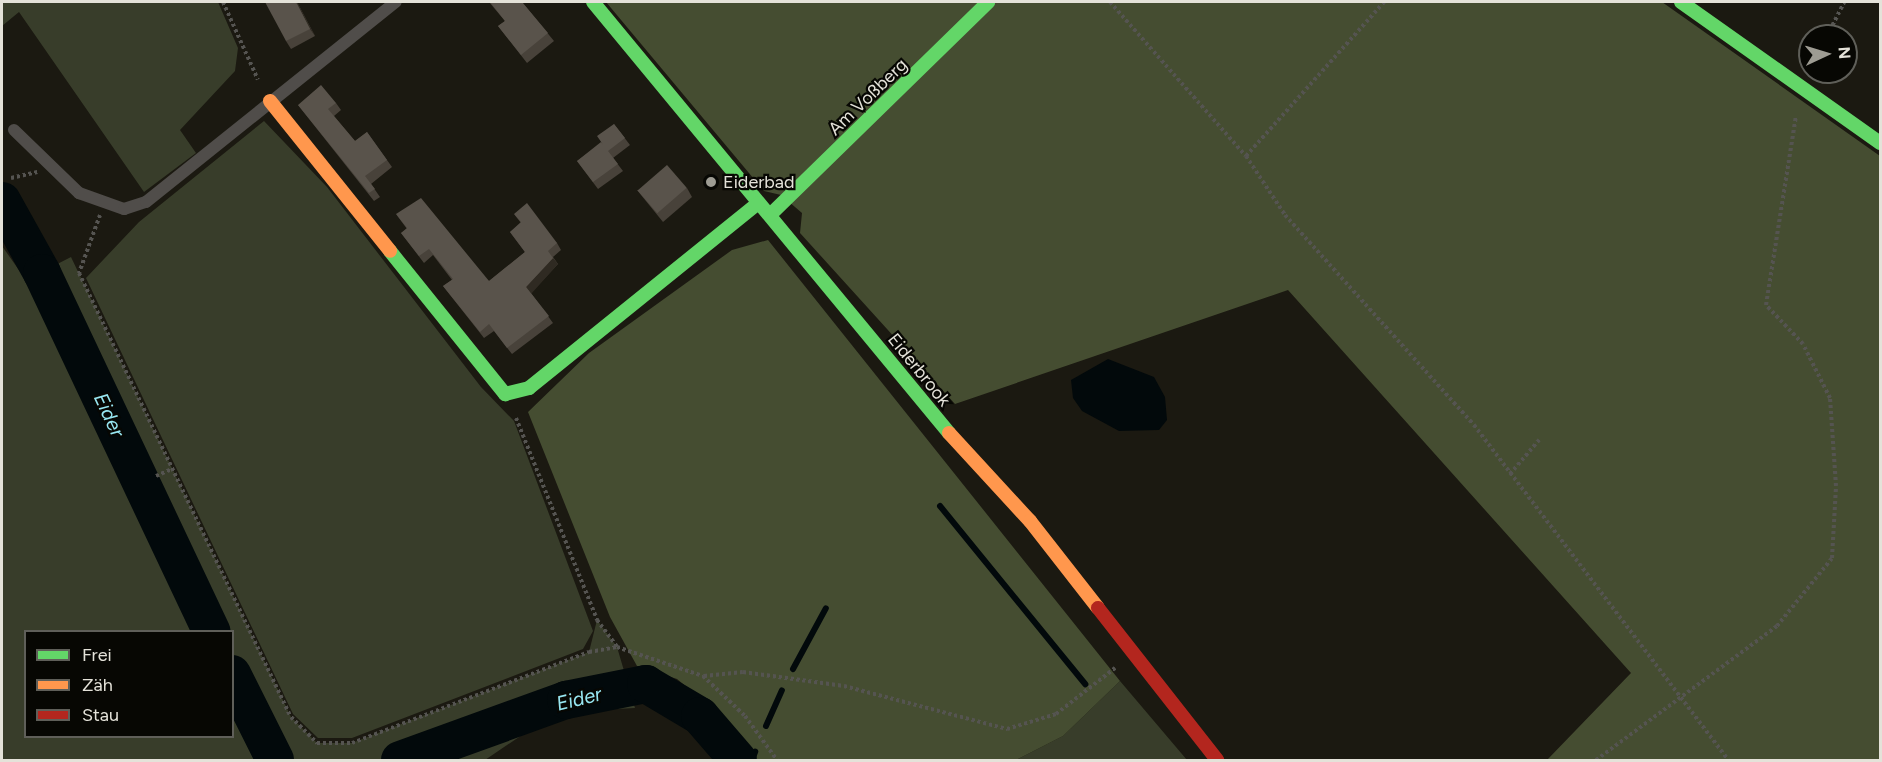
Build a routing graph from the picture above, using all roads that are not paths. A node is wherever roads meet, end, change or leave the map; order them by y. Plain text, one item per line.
1 (396, 2) edge
2 (593, 2) edge
3 (988, 2) edge
4 (1681, 2) edge
5 (270, 101) junction
6 (14, 129) dead end
7 (1881, 143) edge
8 (758, 203) junction
9 (770, 215) junction
10 (1216, 760) edge

1 - 5 lane
2 - 8 street, Eiderbrook
3 - 9 street, Am Voßberg
4 - 7 street
5 - 6 lane
5 - 8 street
8 - 9 street, Eiderbrook
9 - 10 street, Eiderbrook

